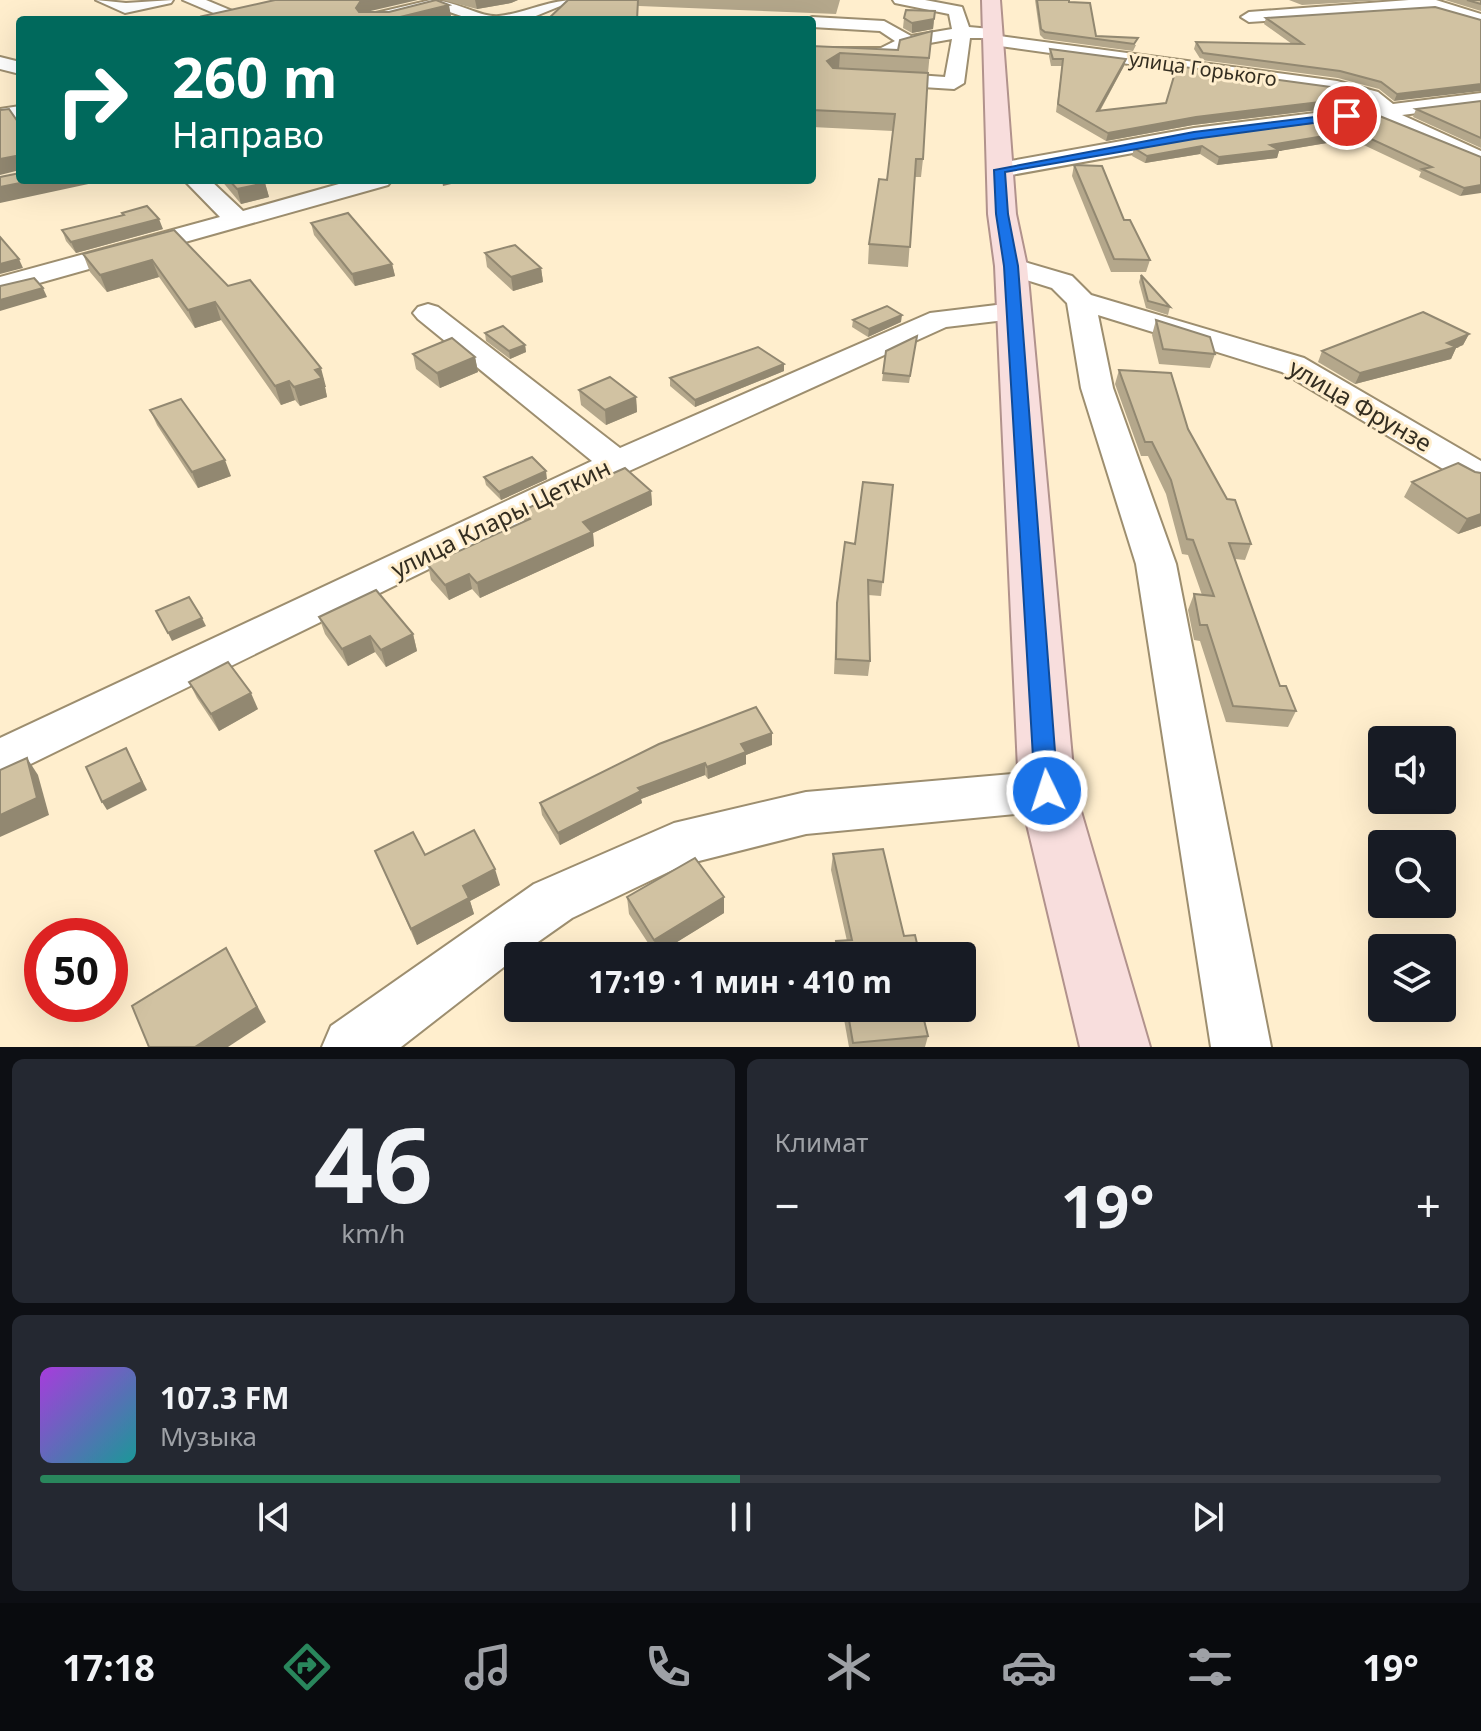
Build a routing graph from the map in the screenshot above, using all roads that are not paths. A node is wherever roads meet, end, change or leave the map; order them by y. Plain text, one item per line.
1 (104, 0) edge
2 (165, 0) edge
3 (191, 0) edge
4 (567, 0) edge
5 (579, 0) edge
6 (901, 0) edge
7 (1417, 0) edge
8 (1436, 5) junction
9 (133, 7) junction
10 (246, 15) edge
11 (156, 16) edge
12 (385, 16) edge
13 (478, 16) edge
14 (522, 16) edge
15 (564, 16) edge
16 (1249, 17) dead end
17 (1481, 19) edge
18 (816, 22) edge
19 (985, 26) edge
20 (908, 42) junction
21 (816, 54) edge
22 (859, 78) edge
23 (1471, 100) edge
24 (1374, 104) junction
25 (1481, 159) edge
26 (1000, 170) junction
27 (200, 184) edge
28 (366, 184) edge
29 (238, 220) junction
30 (1011, 266) junction
31 (0, 286) edge
32 (1081, 301) junction
33 (1013, 312) junction
34 (428, 313) dead end
35 (616, 463) junction
36 (1481, 476) edge
37 (0, 760) edge
38 (1047, 791) junction
39 (352, 1047) edge
40 (1115, 1047) edge
41 (1241, 1047) edge

1 - 9 street
2 - 9 street
3 - 10 street
4 - 14 street
5 - 15 street
6 - 19 street
7 - 8 street
8 - 16 street
8 - 17 street
9 - 11 street
12 - 13 street
18 - 20 street
19 - 20 street, улица Горького
19 - 22 street
19 - 24 street, улица Горького
19 - 26 main road
20 - 21 street, улица Горького
23 - 24 street
24 - 25 street, улица Горького
24 - 26 street
26 - 30 main road
27 - 29 street
28 - 29 street
29 - 31 street
30 - 32 street, улица Фрунзе
30 - 33 main road
32 - 36 street, улица Фрунзе
32 - 41 street
33 - 35 street, улица Клары Цеткин
33 - 38 main road
34 - 35 street
35 - 37 street, улица Клары Цеткин
38 - 39 street
38 - 40 main road

